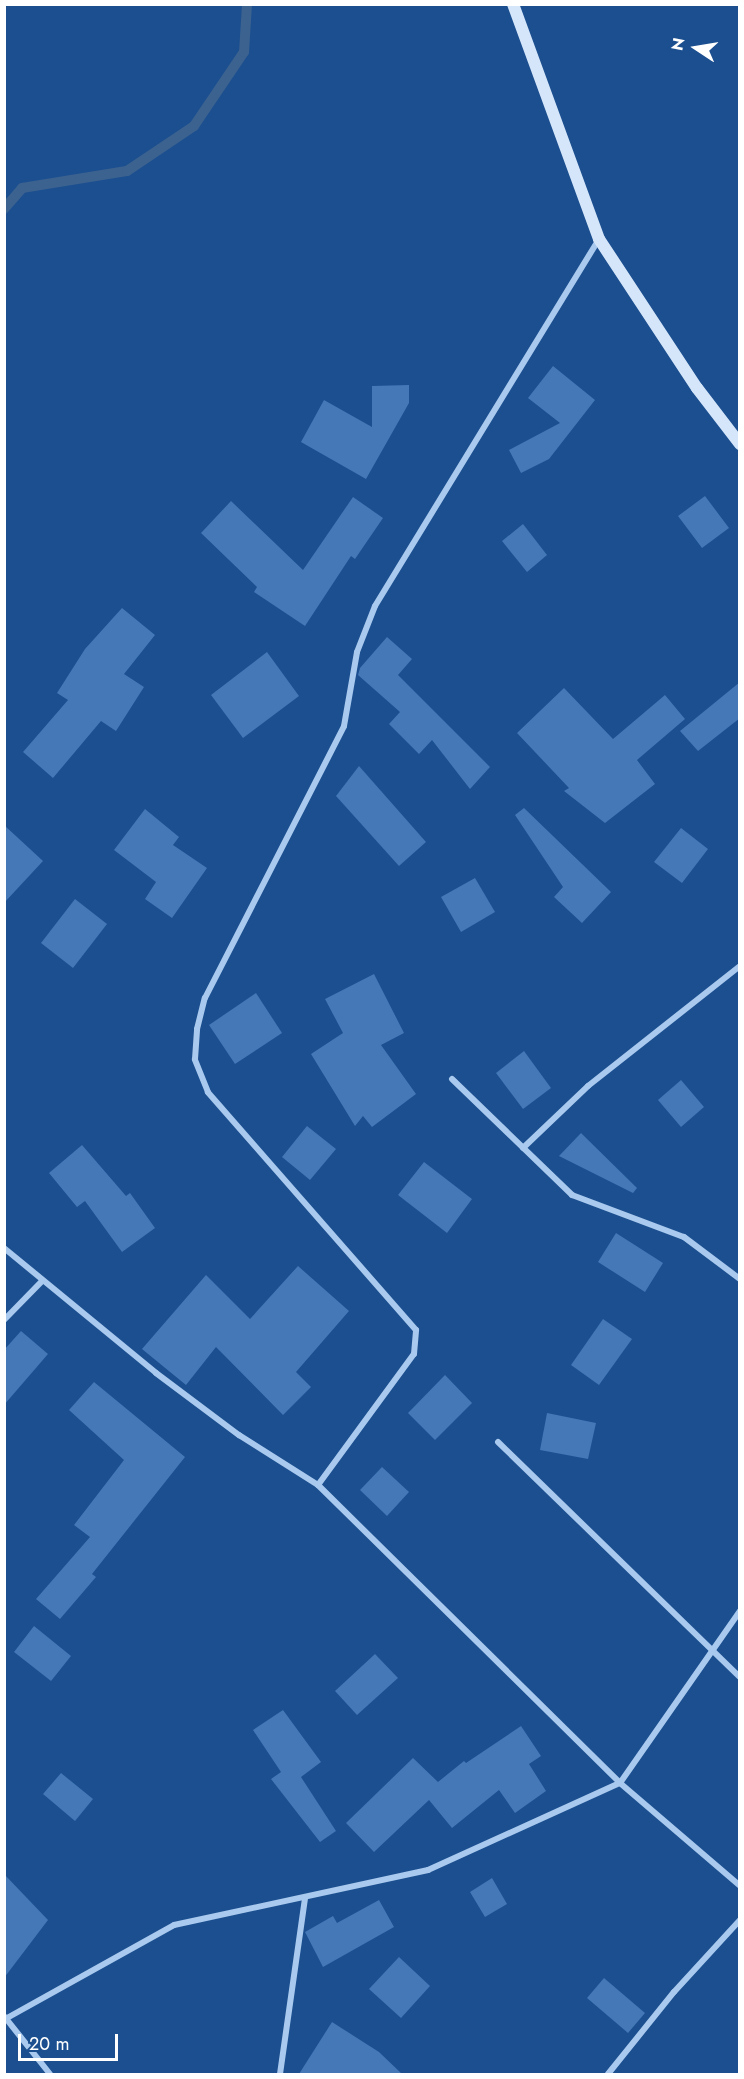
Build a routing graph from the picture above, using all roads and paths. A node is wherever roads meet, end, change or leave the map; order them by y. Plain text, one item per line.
1 (513, 4) edge
2 (599, 239) junction
3 (740, 444) edge
4 (740, 966) edge
5 (452, 1078) dead end
6 (523, 1148) junction
7 (4, 1248) edge
8 (740, 1279) edge
9 (42, 1281) junction
10 (4, 1320) edge
11 (498, 1442) dead end
12 (318, 1485) junction
13 (740, 1611) edge
14 (713, 1652) junction
15 (740, 1677) edge
16 (620, 1783) junction
17 (740, 1886) edge
18 (305, 1898) junction
19 (740, 1920) edge
20 (6, 2017) edge
21 (50, 2074) edge
22 (280, 2074) edge
23 (608, 2074) edge

1 - 2 main road
2 - 3 main road
2 - 12 street
4 - 6 street
5 - 6 street
6 - 8 street
7 - 9 street
9 - 10 street
9 - 12 street
11 - 14 street
12 - 16 street
13 - 14 street
14 - 15 street
14 - 16 street
16 - 17 street
16 - 18 street
18 - 20 street
18 - 22 street
19 - 23 street
20 - 21 street

